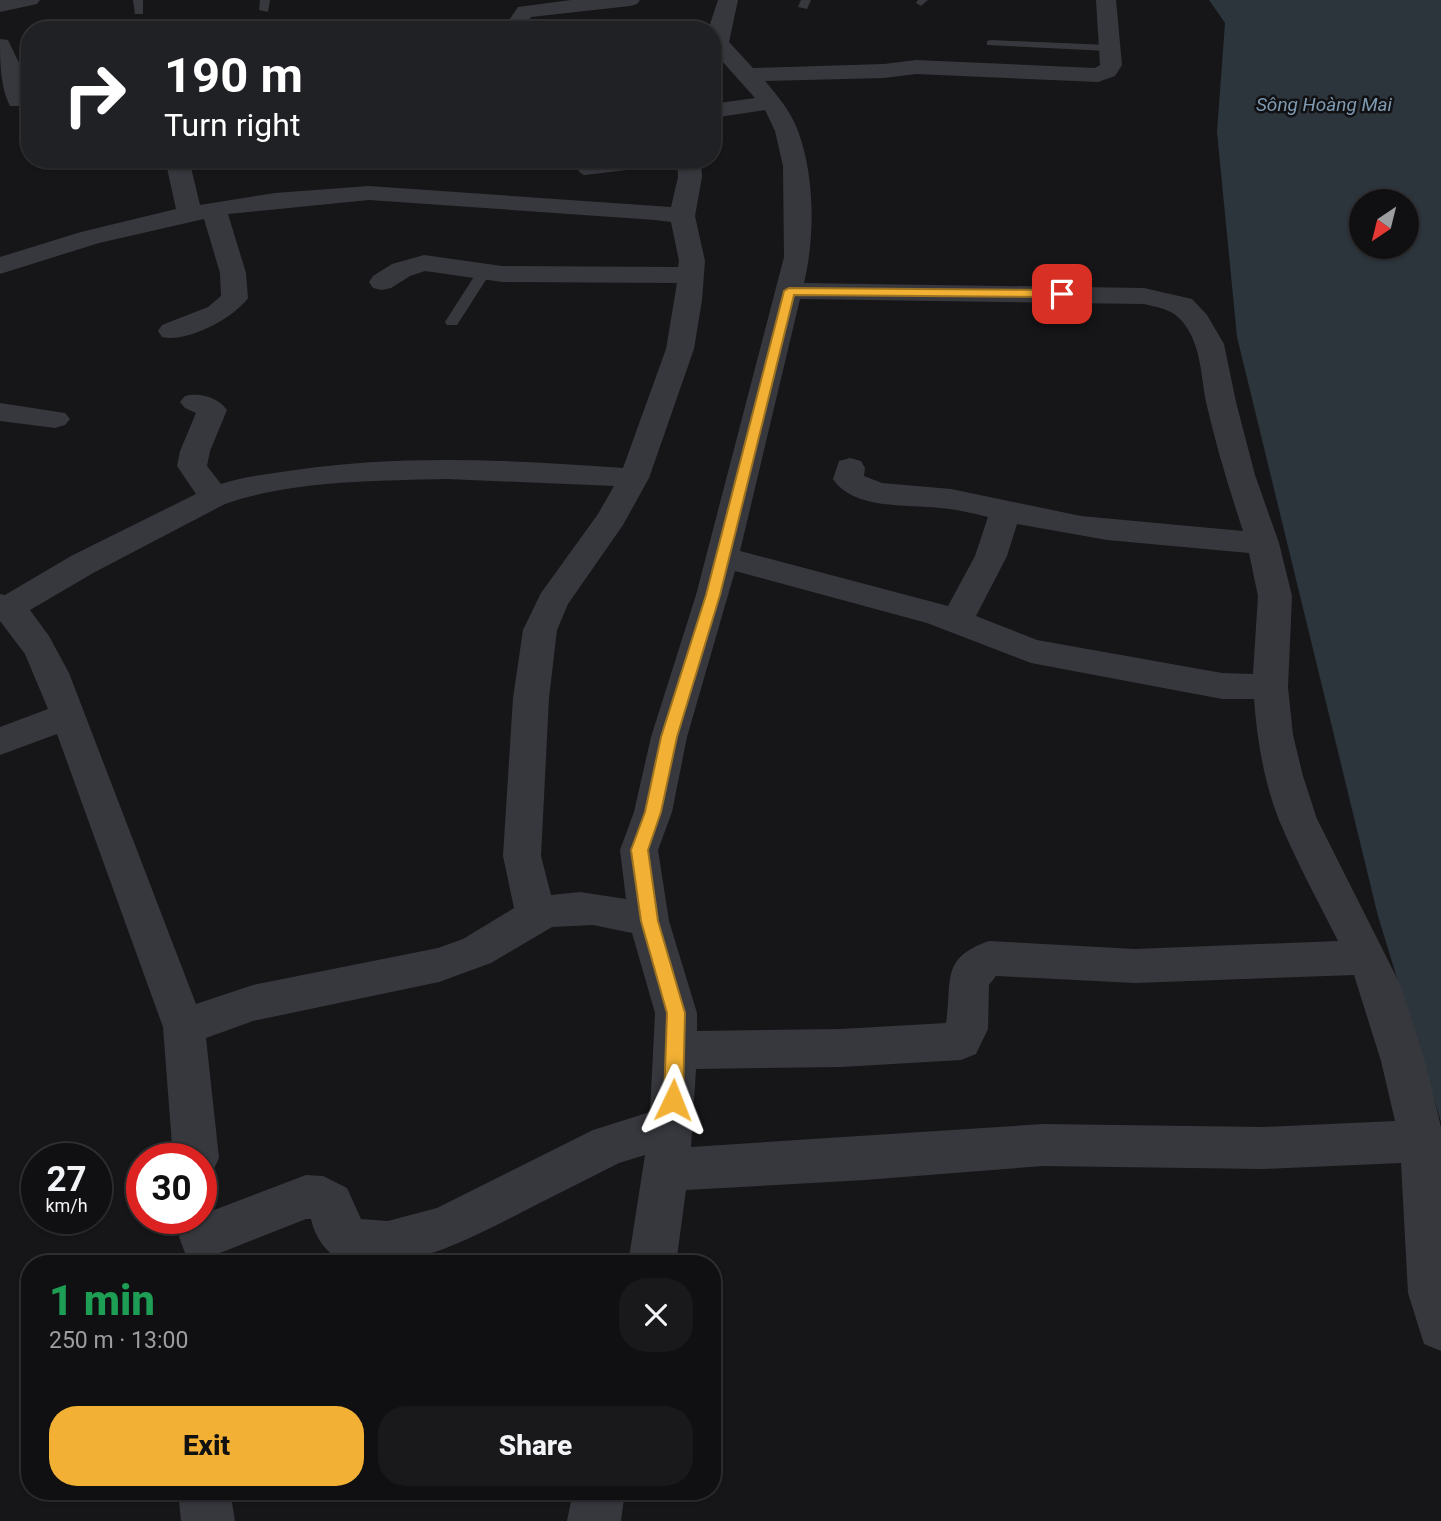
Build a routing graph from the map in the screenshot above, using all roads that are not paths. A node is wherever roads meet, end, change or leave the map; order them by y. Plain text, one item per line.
1 (30, 0) edge
2 (630, 0) edge
3 (728, 0) edge
4 (1106, 0) edge
5 (2, 6) edge
6 (517, 21) edge
7 (720, 21) edge
8 (0, 36) edge
9 (991, 43) dead end
10 (0, 45) edge
11 (721, 46) edge
12 (1108, 48) junction
13 (748, 75) junction
14 (16, 102) edge
15 (769, 103) junction
16 (721, 110) edge
17 (181, 168) edge
18 (610, 168) edge
19 (690, 168) edge
20 (584, 171) dead end
21 (202, 211) junction
22 (682, 216) junction
23 (0, 266) edge
24 (484, 272) junction
25 (691, 275) junction
26 (382, 282) dead end
27 (789, 291) junction
28 (452, 322) dead end
29 (172, 331) dead end
30 (195, 402) dead end
31 (0, 412) edge
32 (55, 419) dead end
33 (850, 468) dead end
34 (634, 478) junction
35 (214, 497) junction
36 (1005, 512) junction
37 (1263, 543) junction
38 (722, 557) junction
39 (4, 607) edge
40 (956, 622) junction
41 (1270, 687) junction
42 (68, 716) junction
43 (0, 741) edge
44 (536, 915) junction
45 (649, 921) junction
46 (1367, 957) junction
47 (184, 1027) junction
48 (675, 1050) junction
49 (673, 1126) junction
50 (1422, 1141) junction
51 (195, 1143) edge
52 (666, 1170) junction
53 (202, 1239) edge
54 (653, 1255) edge
55 (1441, 1327) edge
56 (205, 1500) edge
57 (598, 1500) edge
58 (208, 1521) edge
59 (594, 1521) edge

1 - 5 street
2 - 6 street
3 - 7 street
4 - 12 street
5 - 8 street
9 - 12 lane
10 - 14 street
11 - 13 street
12 - 13 street
13 - 15 street
15 - 16 street
15 - 27 street
17 - 21 street
18 - 20 lane
19 - 22 street
21 - 22 street
21 - 23 street
21 - 29 street
22 - 25 street
24 - 25 street
24 - 26 street
24 - 28 lane
25 - 34 street
27 - 37 street
27 - 38 street
30 - 35 street
31 - 32 street
33 - 36 street
34 - 35 street
34 - 44 street
35 - 39 street
36 - 37 street
36 - 40 street
37 - 41 street
38 - 40 street
38 - 45 street
39 - 42 street
40 - 41 street
41 - 46 street
42 - 43 street
42 - 47 street
44 - 45 street
44 - 47 street
45 - 48 street
46 - 48 street
46 - 50 street
47 - 51 street
48 - 49 street
49 - 52 street
49 - 53 street
50 - 52 street
50 - 55 street
52 - 54 street
56 - 58 street
57 - 59 street

